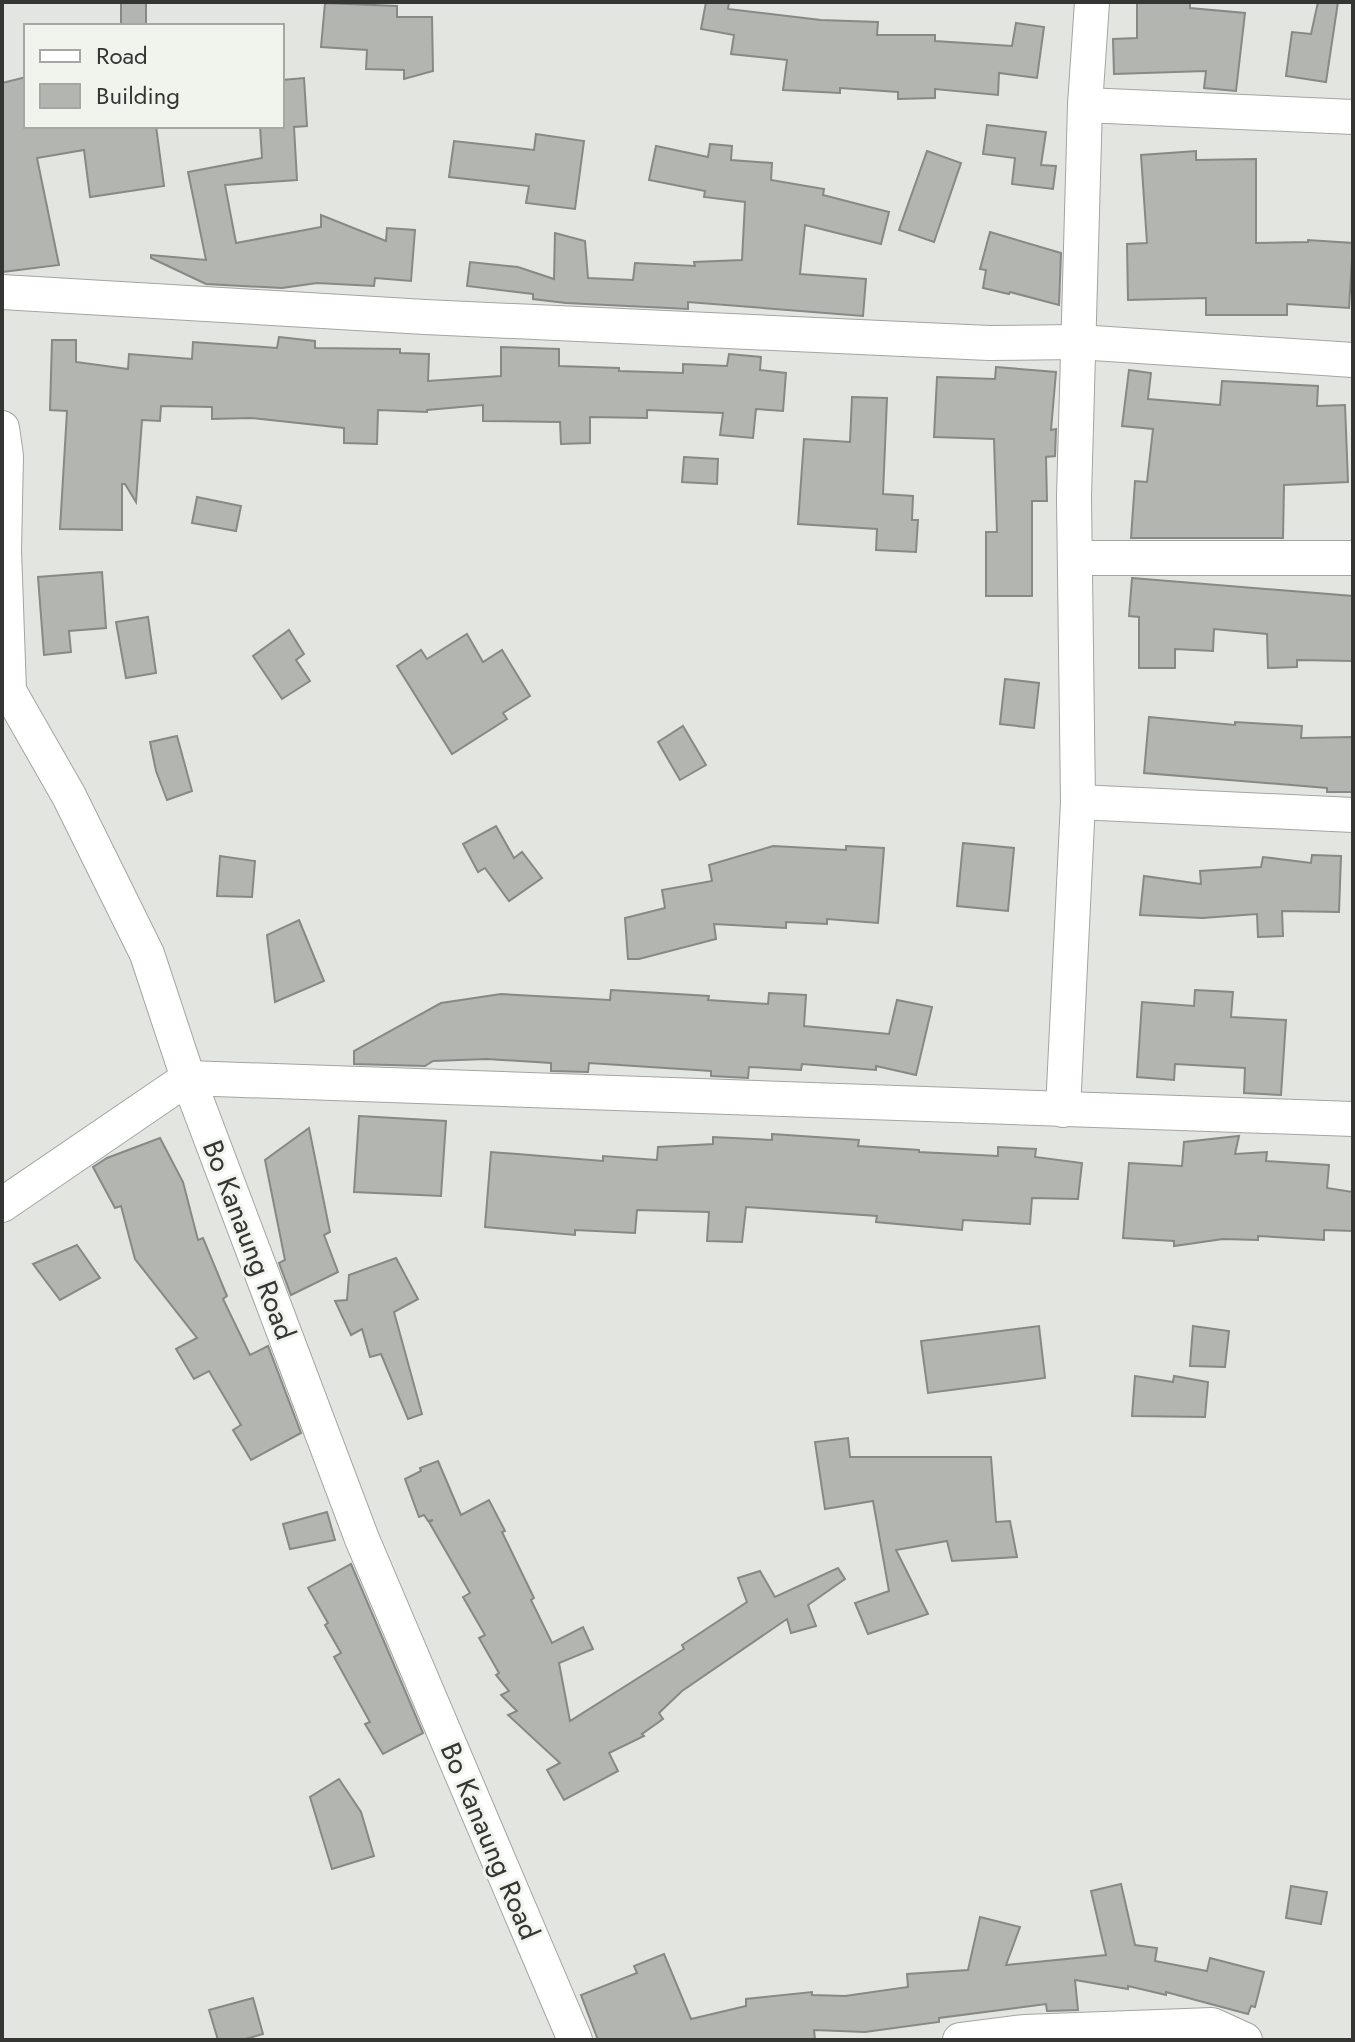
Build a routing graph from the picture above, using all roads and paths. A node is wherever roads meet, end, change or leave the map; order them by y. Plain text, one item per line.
1 (1092, 2) edge
2 (1085, 105) junction
3 (1353, 117) edge
4 (2, 292) edge
5 (1078, 342) junction
6 (1353, 360) edge
7 (2, 428) edge
8 (1075, 558) junction
9 (1353, 558) edge
10 (1078, 802) junction
11 (1353, 815) edge
12 (188, 1078) junction
13 (1063, 1110) junction
14 (1353, 1119) edge
15 (2, 1205) edge
16 (575, 2040) edge
17 (960, 2040) edge
18 (1245, 2040) edge

1 - 2 street
2 - 3 street
2 - 5 street
4 - 5 street
5 - 6 street
5 - 8 street
7 - 12 street, Bo Kanaung Road
8 - 9 street
8 - 10 street
10 - 11 street
10 - 13 street
12 - 13 street
12 - 15 street
12 - 16 street, Bo Kanaung Road
13 - 14 street
17 - 18 street

